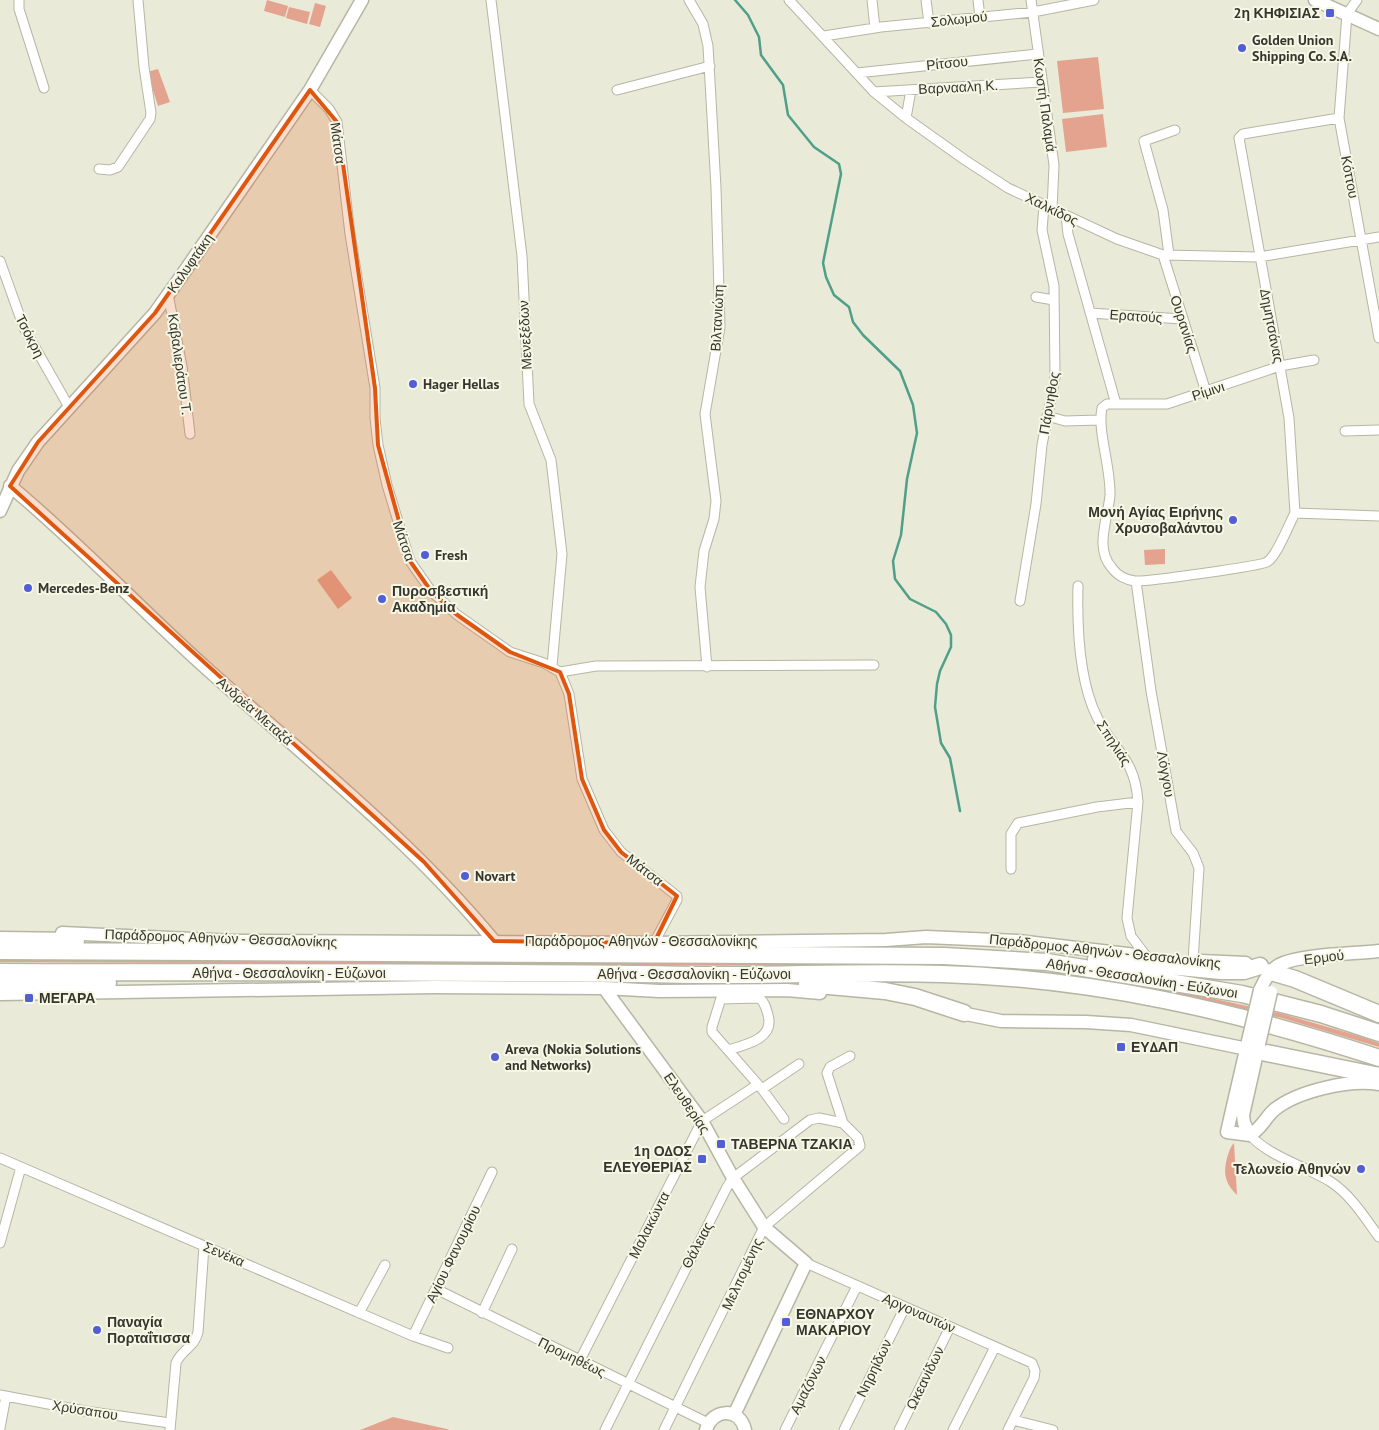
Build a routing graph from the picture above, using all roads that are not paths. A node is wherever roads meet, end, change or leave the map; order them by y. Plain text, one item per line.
1 (19, 0) edge
2 (138, 0) edge
3 (362, 0) edge
4 (491, 0) edge
5 (689, 0) edge
6 (789, 0) edge
7 (872, 0) edge
8 (926, 0) edge
9 (978, 0) edge
10 (1031, 0) edge
11 (1094, 0) edge
12 (1315, 0) edge
13 (1357, 0) edge
14 (1033, 12) junction
15 (1347, 14) junction
16 (980, 17) junction
17 (930, 23) junction
18 (875, 28) junction
19 (1379, 29) edge
20 (824, 36) junction
21 (1038, 54) junction
22 (710, 66) junction
23 (857, 73) junction
24 (1041, 82) junction
25 (44, 88) dead end
26 (310, 90) junction
27 (617, 90) dead end
28 (911, 90) junction
29 (874, 92) junction
30 (906, 118) junction
31 (1339, 118) junction
32 (1175, 130) dead end
33 (99, 169) dead end
34 (1048, 207) junction
35 (1066, 216) junction
36 (1379, 237) edge
37 (1362, 240) junction
38 (1166, 255) junction
39 (1259, 257) junction
40 (0, 261) edge
41 (168, 294) junction
42 (1036, 297) dead end
43 (1054, 300) junction
44 (1090, 313) junction
45 (1182, 319) junction
46 (1379, 338) edge
47 (1314, 360) dead end
48 (1280, 366) junction
49 (1206, 392) junction
50 (1116, 404) junction
51 (69, 407) junction
52 (1047, 416) junction
53 (1099, 420) junction
54 (1379, 430) edge
55 (1345, 431) dead end
56 (190, 434) dead end
57 (10, 486) junction
58 (1, 502) edge
59 (1295, 513) junction
60 (1379, 516) edge
61 (1136, 581) junction
62 (1078, 586) dead end
63 (1020, 601) dead end
64 (874, 665) dead end
65 (552, 666) junction
66 (707, 667) junction
67 (560, 672) junction
68 (1138, 802) junction
69 (1011, 868) dead end
70 (2, 935) edge
71 (494, 941) junction
72 (654, 943) junction
73 (0, 951) edge
74 (1379, 951) edge
75 (180, 953) junction
76 (1146, 956) junction
77 (983, 959) junction
78 (1193, 961) junction
79 (1266, 969) junction
80 (0, 972) edge
81 (182, 973) junction
82 (741, 976) junction
83 (0, 986) edge
84 (604, 988) junction
85 (0, 994) edge
86 (722, 995) junction
87 (964, 1014) junction
88 (1379, 1014) edge
89 (1379, 1032) edge
90 (1227, 1046) junction
91 (1253, 1046) junction
92 (728, 1050) junction
93 (850, 1056) dead end
94 (1379, 1058) edge
95 (799, 1064) dead end
96 (1242, 1069) junction
97 (1379, 1076) edge
98 (1379, 1084) edge
99 (759, 1087) junction
100 (784, 1119) dead end
101 (702, 1121) junction
102 (844, 1123) junction
103 (1250, 1135) junction
104 (0, 1158) edge
105 (20, 1167) junction
106 (492, 1172) dead end
107 (734, 1178) junction
108 (764, 1227) junction
109 (1379, 1237) edge
110 (0, 1243) edge
111 (204, 1246) junction
112 (512, 1249) dead end
113 (806, 1262) junction
114 (385, 1265) dead end
115 (857, 1286) junction
116 (436, 1289) junction
117 (905, 1307) junction
118 (359, 1313) junction
119 (482, 1313) junction
120 (950, 1327) junction
121 (413, 1336) junction
122 (995, 1347) junction
123 (448, 1348) dead end
124 (580, 1360) junction
125 (628, 1384) junction
126 (3, 1396) edge
127 (675, 1408) junction
128 (734, 1414) junction
129 (1013, 1420) junction
130 (170, 1426) edge
131 (707, 1427) edge
132 (0, 1428) edge
133 (605, 1430) edge
134 (664, 1430) edge
135 (745, 1430) edge
136 (785, 1430) edge
137 (844, 1430) edge
138 (899, 1430) edge
139 (953, 1430) edge
140 (1008, 1430) edge
141 (1053, 1430) edge

1 - 25 street
2 - 33 street
3 - 26 main road, Καλυφτάκη
4 - 65 street, Μενεξέδων
5 - 22 street, Βιλτανιώτη
6 - 20 street, Χαλκίδος
7 - 18 street
8 - 17 street
9 - 16 street
10 - 14 street, Κωστή Παλαμά
11 - 14 street, Σολωμού
12 - 15 main road
13 - 15 street
14 - 16 street, Σολωμού
14 - 21 street, Κωστή Παλαμά
15 - 19 main road
15 - 31 street, Κόττου
16 - 17 street, Σολωμού
17 - 18 street, Σολωμού
18 - 20 street, Σολωμού
20 - 23 street, Χαλκίδος
21 - 23 street, Ρίτσου
21 - 24 street, Κωστή Παλαμά
22 - 27 street
22 - 66 street, Βιλτανιώτη
23 - 29 street, Χαλκίδος
24 - 28 street, Βαρνααλη Κ.
24 - 34 street, Κωστή Παλαμά
26 - 41 main road, Καλυφτάκη
26 - 65 street, Μάτσα
28 - 29 street, Βαρνααλη Κ.
28 - 30 street
29 - 30 street, Χαλκίδος
30 - 34 street, Χαλκίδος
31 - 37 street, Κόττου
31 - 39 street, Δημητσάνας
32 - 38 street, Ουρανίας
34 - 35 street, Χαλκίδος
34 - 43 street, Πάρνηθος
35 - 38 street, Χαλκίδος
35 - 44 street
36 - 37 street, Χαλκίδος
37 - 39 street, Χαλκίδος
37 - 46 street, Κόττου
38 - 39 street, Χαλκίδος
38 - 45 street, Ουρανίας
39 - 48 street, Δημητσάνας
40 - 51 street, Τσόκρη
41 - 51 main road, Καλυφτάκη
41 - 56 street, Καβαλιεράτου Τ.
42 - 43 street
43 - 52 street, Πάρνηθος
44 - 45 street, Ερατούς
44 - 50 street
45 - 49 street, Ουρανίας
47 - 48 street, Ρίμινι
48 - 49 street, Ρίμινι
48 - 59 street, Δημητσάνας
49 - 50 street, Ρίμινι
50 - 53 street, Ρίμινι
51 - 57 main road, Καλυφτάκη
52 - 53 street
52 - 63 street, Πάρνηθος
53 - 61 street
54 - 55 street
57 - 58 main road, Καλυφτάκη
57 - 71 main road, Ανδρέα Μεταξά
59 - 60 street
59 - 61 street
61 - 78 street, Λόγγου
62 - 68 street, Σπηλιάς
64 - 66 street
65 - 67 street, Μάτσα
66 - 67 street
67 - 72 street, Μάτσα
68 - 69 street
68 - 76 street, Σπηλιάς
70 - 71 main road, Παράδρομος Αθηνών - Θεσσαλονίκης
70 - 75 highway
71 - 72 main road, Παράδρομος Αθηνών - Θεσσαλονίκης
72 - 76 main road, Παράδρομος Αθηνών - Θεσσαλονίκης
73 - 75 highway, Αθήνα - Θεσσαλονίκη - Εύζωνοι
74 - 79 main road, Ερμού
75 - 77 highway, Αθήνα - Θεσσαλονίκη - Εύζωνοι
76 - 78 main road, Παράδρομος Αθηνών - Θεσσαλονίκης
77 - 79 highway
77 - 89 highway, Αθήνα - Θεσσαλονίκη - Εύζωνοι
78 - 79 main road, Παράδρομος Αθηνών - Θεσσαλονίκης
79 - 88 highway
79 - 91 main road, bridge
80 - 81 highway, Αθήνα - Θεσσαλονίκη - Εύζωνοι
81 - 82 highway, Αθήνα - Θεσσαλονίκη - Εύζωνοι
81 - 83 highway
82 - 87 highway
82 - 94 highway, Αθήνα - Θεσσαλονίκη - Εύζωνοι
84 - 85 main road
84 - 86 main road
84 - 101 main road, Ελευθερίας
86 - 87 main road
86 - 92 street
86 - 92 street
87 - 90 main road
90 - 91 main road
90 - 96 main road
91 - 96 main road
91 - 97 highway
91 - 103 main road
92 - 99 street
93 - 102 street
95 - 99 street, Μαλακώντα
96 - 103 main road
98 - 103 main road
99 - 100 street
99 - 101 street, Μαλακώντα
101 - 107 main road, Ελευθερίας
101 - 124 street, Μαλακώντα
102 - 107 street, Θάλειας
102 - 108 street, Μελπομένης
103 - 109 street
104 - 105 street, Σενέκα
105 - 110 street
105 - 111 street, Σενέκα
106 - 116 street, Αγίου Φανουρίου
107 - 108 main road, Ελευθερίας
107 - 125 street, Θάλειας
108 - 113 main road, Ελευθερίας
108 - 127 street, Μελπομένης
111 - 118 street, Σενέκα
111 - 130 street
112 - 119 street
113 - 115 street, Αργοναυτών
113 - 128 main road
114 - 118 street
115 - 117 street, Αργοναυτών
115 - 136 street, Αμαζόνων
116 - 119 street, Προμηθέως
116 - 121 street, Αγίου Φανουρίου
117 - 120 street, Αργοναυτών
117 - 137 street, Νηρηίδων
118 - 121 street, Σενέκα
119 - 124 street, Προμηθέως
120 - 122 street, Αργοναυτών
120 - 138 street, Ωκεανίδων
121 - 123 street, Σενέκα
122 - 129 street, Αργοναυτών
122 - 139 street
124 - 125 street, Προμηθέως
125 - 127 street, Προμηθέως
125 - 133 street, Θάλειας
126 - 130 street, Χρύσαπου
126 - 132 street
127 - 131 street, Προμηθέως
127 - 134 street, Μελπομένης
128 - 131 main road
128 - 135 main road
129 - 140 street
129 - 141 street

